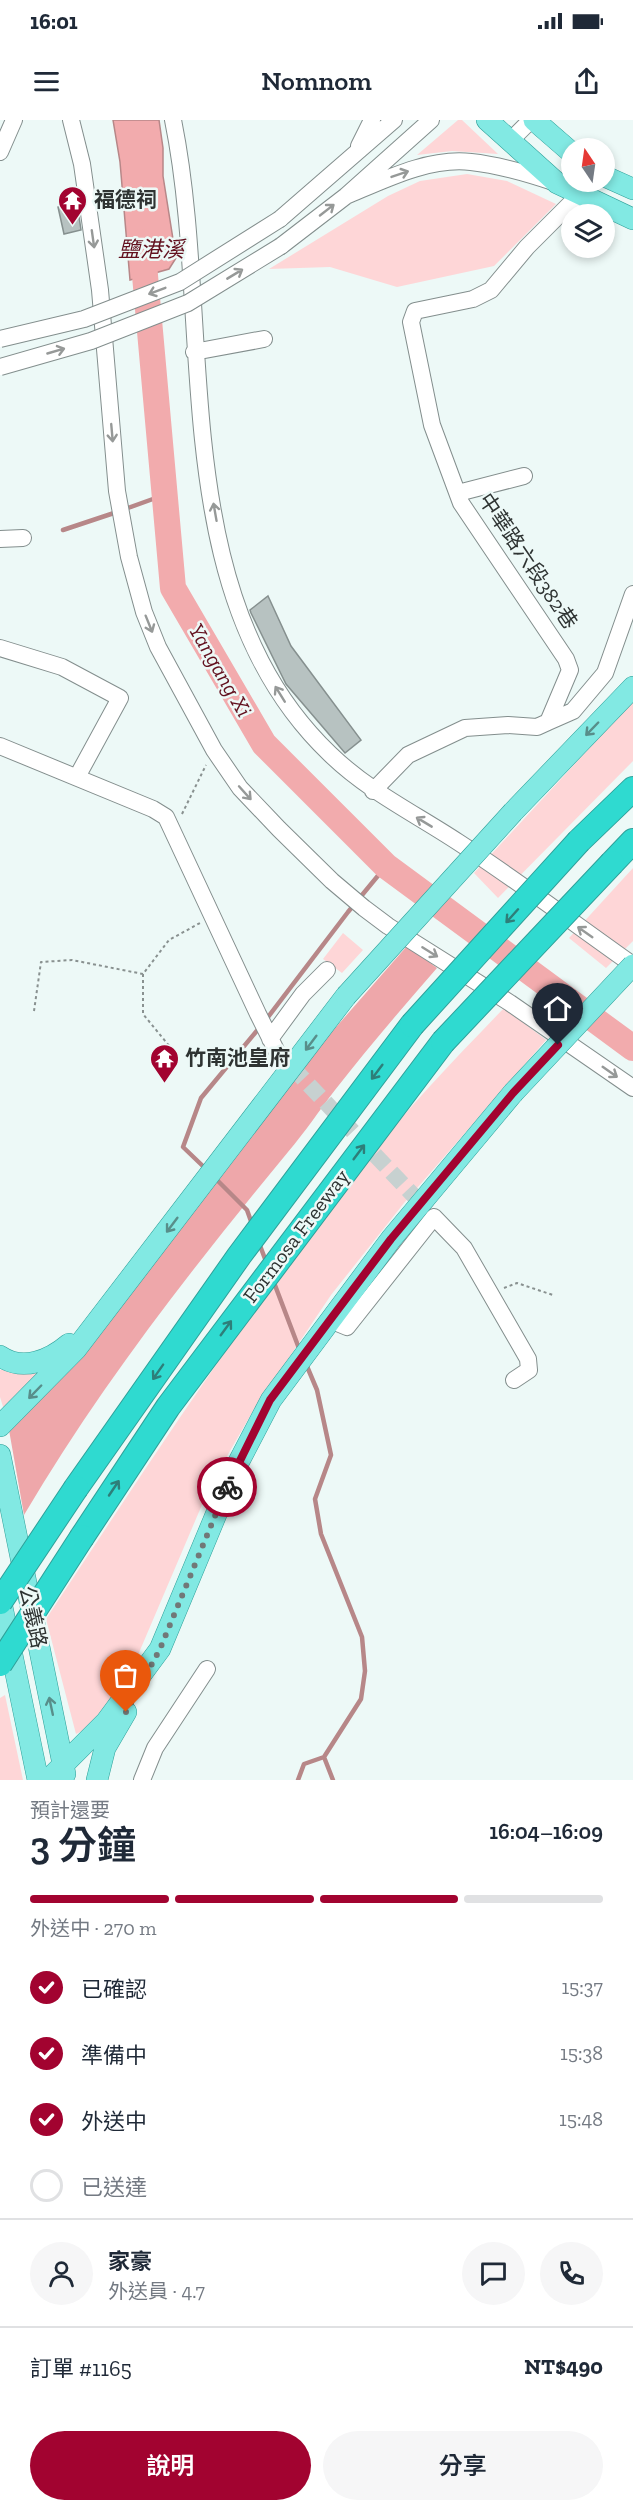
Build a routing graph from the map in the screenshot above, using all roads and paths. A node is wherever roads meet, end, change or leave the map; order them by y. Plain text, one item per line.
1 (14, 120) edge
2 (71, 120) edge
3 (173, 120) edge
4 (372, 120) edge
5 (394, 120) edge
6 (431, 120) edge
7 (487, 120) edge
8 (532, 120) edge
9 (509, 142) junction
10 (561, 144) edge
11 (0, 152) edge
12 (354, 155) junction
13 (615, 181) edge
14 (556, 183) junction
15 (633, 189) edge
16 (580, 194) junction
17 (346, 196) junction
18 (633, 219) edge
19 (0, 339) edge
20 (264, 339) dead end
21 (194, 352) junction
22 (0, 367) edge
23 (524, 476) dead end
24 (458, 493) junction
25 (23, 538) dead end
26 (0, 539) edge
27 (633, 594) edge
28 (0, 648) edge
29 (633, 687) edge
30 (548, 722) junction
31 (0, 746) edge
32 (214, 750) junction
33 (77, 777) junction
34 (633, 789) edge
35 (373, 791) junction
36 (173, 832) junction
37 (633, 840) edge
38 (212, 916) junction
39 (633, 965) edge
40 (327, 970) dead end
41 (143, 974) junction
42 (34, 1011) dead end
43 (174, 1070) dead end
44 (633, 1088) edge
45 (130, 1281) junction
46 (490, 1293) junction
47 (553, 1294) dead end
48 (330, 1320) junction
49 (0, 1356) edge
50 (514, 1380) dead end
51 (0, 1426) edge
52 (0, 1455) edge
53 (0, 1597) edge
54 (0, 1602) edge
55 (155, 1656) junction
56 (0, 1664) edge
57 (207, 1669) dead end
58 (65, 1772) edge
59 (38, 1780) edge
60 (48, 1780) edge
61 (98, 1780) edge
62 (142, 1780) edge

1 - 11 street
2 -> 32 street
3 - 21 street
4 - 12 street
5 - 12 street
6 - 17 street
7 - 9 main road
8 - 9 street
8 - 10 main road
9 - 14 main road
12 -> 19 street, bridge
13 - 15 main road
14 - 16 main road
17 -> 14 street
16 - 18 main road
16 - 24 street, 中華路六段382巷
22 -> 17 street, bridge
20 - 21 street
35 -> 21 street
23 - 24 street
24 - 30 street, 中華路六段382巷
25 - 26 street
27 - 30 street
28 - 33 street
29 -> 45 main road, bridge
30 - 35 street
31 - 33 street
32 - 36 path
32 -> 44 street
33 - 36 street
34 -> 54 highway, Formosa Freeway, bridge
39 -> 35 street
36 - 38 street
56 -> 37 highway, Formosa Freeway, bridge
38 - 40 street
38 - 41 path
39 - 48 main road, bridge
41 - 42 path
41 - 43 path
45 - 49 main road
45 -> 51 main road
46 - 47 path
46 - 48 street
46 - 50 street
48 - 55 main road
58 -> 52 main road, 公義路
53 - 59 main road, 公義路
55 - 58 main road
55 - 61 main road
57 - 62 street
58 - 60 main road

